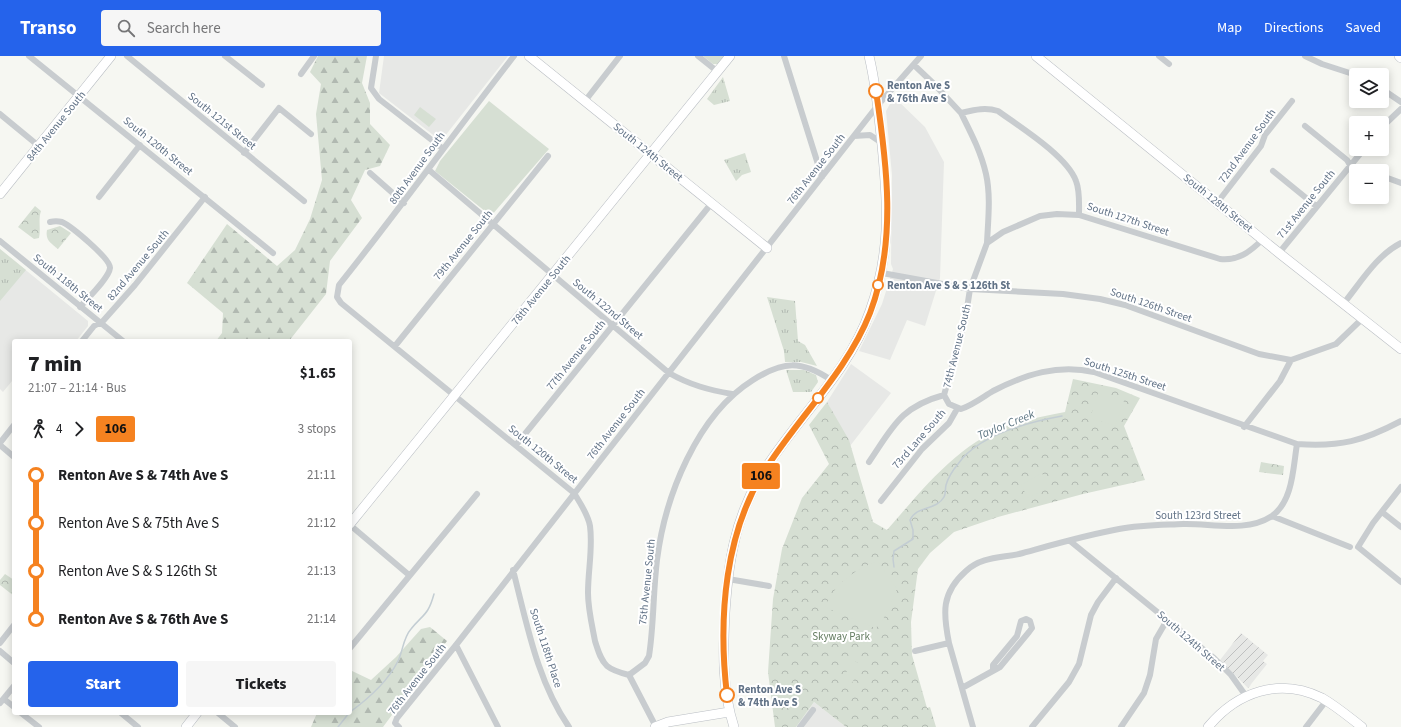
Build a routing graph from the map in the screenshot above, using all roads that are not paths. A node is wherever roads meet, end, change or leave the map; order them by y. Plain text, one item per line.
1 (29, 56) edge
2 (112, 56) edge
3 (127, 56) edge
4 (226, 56) edge
5 (314, 56) edge
6 (376, 56) edge
7 (514, 56) edge
8 (529, 56) edge
9 (620, 56) edge
10 (698, 56) edge
11 (730, 56) edge
12 (784, 56) edge
13 (869, 56) edge
14 (921, 56) edge
15 (1036, 56) edge
16 (1159, 56) edge
17 (1305, 56) edge
18 (1169, 64) dead end
19 (914, 65) junction
20 (718, 72) junction
21 (1349, 73) edge
22 (301, 74) dead end
23 (262, 86) dead end
24 (1389, 94) edge
25 (80, 96) junction
26 (1292, 101) dead end
27 (585, 102) junction
28 (1401, 102) edge
29 (878, 105) junction
30 (1401, 109) edge
31 (0, 114) edge
32 (961, 114) junction
33 (1389, 120) edge
34 (1305, 126) dead end
35 (311, 134) dead end
36 (854, 136) junction
37 (882, 143) junction
38 (140, 145) junction
39 (40, 147) junction
40 (442, 148) junction
41 (244, 153) junction
42 (651, 154) junction
43 (548, 156) dead end
44 (1358, 156) edge
45 (1349, 164) edge
46 (1351, 164) edge
47 (1349, 166) edge
48 (428, 170) junction
49 (1273, 171) dead end
50 (370, 173) dead end
51 (822, 177) junction
52 (1389, 179) edge
53 (1401, 183) edge
54 (0, 194) edge
55 (99, 197) dead end
56 (205, 197) junction
57 (304, 201) dead end
58 (404, 203) junction
59 (1217, 203) junction
60 (711, 204) junction
61 (1316, 206) junction
62 (1079, 215) junction
63 (50, 222) dead end
64 (492, 224) junction
65 (1263, 240) junction
66 (0, 241) edge
67 (1401, 242) edge
68 (987, 243) junction
69 (767, 248) junction
70 (273, 253) dead end
71 (1279, 253) junction
72 (882, 273) junction
73 (553, 275) junction
74 (970, 289) junction
75 (337, 292) joint
76 (1344, 303) junction
77 (80, 307) junction
78 (1363, 318) junction
79 (101, 323) junction
80 (613, 326) junction
81 (84, 339) edge
82 (121, 339) edge
83 (395, 346) junction
84 (1401, 348) edge
85 (1291, 360) junction
86 (669, 373) junction
87 (831, 380) junction
88 (732, 394) junction
89 (456, 395) junction
90 (944, 395) junction
91 (957, 409) junction
92 (1401, 421) edge
93 (1244, 426) junction
94 (12, 429) edge
95 (0, 444) edge
96 (1297, 444) junction
97 (516, 445) junction
98 (12, 455) edge
99 (869, 462) dead end
100 (1401, 487) edge
101 (574, 493) junction
102 (477, 494) dead end
103 (881, 501) dead end
104 (1382, 512) junction
105 (1272, 516) junction
106 (352, 522) edge
107 (352, 526) edge
108 (1401, 527) edge
109 (1070, 541) junction
110 (1350, 547) dead end
111 (514, 570) junction
112 (409, 575) junction
113 (1116, 578) junction
114 (728, 579) junction
115 (1401, 582) edge
116 (769, 586) dead end
117 (1167, 620) junction
118 (12, 628) edge
119 (0, 643) edge
120 (352, 643) edge
121 (949, 643) junction
122 (456, 645) junction
123 (0, 651) edge
124 (916, 651) dead end
125 (12, 661) edge
126 (993, 670) junction
127 (629, 675) junction
128 (12, 688) edge
129 (962, 688) junction
130 (1246, 696) junction
131 (2, 701) edge
132 (1326, 701) junction
133 (12, 706) edge
134 (813, 710) dead end
135 (729, 712) junction
136 (24, 715) edge
137 (123, 715) edge
138 (196, 715) edge
139 (220, 715) edge
140 (397, 725) edge
141 (39, 727) edge
142 (138, 727) edge
143 (186, 727) edge
144 (235, 727) edge
145 (498, 727) edge
146 (569, 727) edge
147 (656, 727) edge
148 (734, 727) edge
149 (800, 727) edge
150 (973, 727) edge
151 (1032, 727) edge
152 (1121, 727) edge
153 (1208, 727) edge
154 (1306, 727) edge
155 (1362, 727) edge

1 - 25 street, South 120th Street
2 - 25 street, 84th Avenue South
3 - 41 street, South 121st Street
4 - 23 street
5 - 22 street
6 - 40 street
7 - 40 street, 80th Avenue South
8 - 27 street, South 124th Street
9 - 27 street
10 - 20 street
11 - 20 street, 78th Avenue South
12 - 51 street
13 - 29 street
14 - 19 street, 76th Avenue South
15 - 59 street, South 128th Street
16 - 18 street
17 - 21 street
19 - 29 street, 76th Avenue South
19 - 32 street
20 - 42 street, 78th Avenue South
24 - 28 street
25 - 38 street, South 120th Street
25 - 39 street, 84th Avenue South
26 - 59 street, 72nd Avenue South
27 - 42 street, South 124th Street
29 - 36 street, 76th Avenue South
29 - 37 street
30 - 33 street
31 - 39 street
32 - 62 street, South 127th Street
32 - 68 street, 74th Avenue South
34 - 45 street
35 - 41 street
36 - 37 street, 76th Avenue South
36 - 51 street, 76th Avenue South
37 - 72 street
38 - 55 street
38 - 56 street, South 120th Street
39 - 54 street, 84th Avenue South
40 - 48 street, 80th Avenue South
41 - 57 street, South 121st Street
42 - 60 street, South 124th Street
42 - 73 street, 78th Avenue South
43 - 64 street, 79th Avenue South
44 - 46 street, 71st Avenue South
47 - 61 street, 71st Avenue South
48 - 58 street, 80th Avenue South
48 - 64 street, South 122nd Street
49 - 61 street
50 - 58 street
51 - 69 street, 76th Avenue South
52 - 53 street
56 - 70 street, South 120th Street
56 - 79 street, 82nd Avenue South
58 - 75 street, 80th Avenue South
59 - 65 street, South 128th Street
60 - 69 street, South 124th Street
60 - 80 street, 77th Avenue South
61 - 71 street, 71st Avenue South
62 - 65 street, South 127th Street
62 - 68 street
63 - 77 street
64 - 73 street, South 122nd Street
64 - 83 street, 79th Avenue South
65 - 71 street, South 128th Street
66 - 77 street, South 118th Street
67 - 76 street
68 - 74 street, 74th Avenue South
69 - 86 street, 76th Avenue South
71 - 76 street, South 128th Street
72 - 74 street, South 126th Street
72 - 87 street
73 - 80 street, South 122nd Street
73 - 89 street, 78th Avenue South
74 - 85 street, South 126th Street
74 - 90 street, 74th Avenue South
75 - 83 street, South 120th Street
76 - 78 street, South 128th Street
77 - 79 street, South 118th Street
78 - 84 street, South 128th Street
78 - 85 street
79 - 81 street, 82nd Avenue South
79 - 82 street, South 118th Street
80 - 86 street, South 122nd Street
80 - 97 street, 77th Avenue South
83 - 89 street, South 120th Street
85 - 93 street
86 - 88 street, South 122nd Street
86 - 101 street, 76th Avenue South
87 - 88 street, 75th Avenue South
87 - 114 street
88 - 127 street, 75th Avenue South
89 - 97 street, South 120th Street
89 - 106 street, 78th Avenue South
90 - 91 street, 74th Avenue South
90 - 99 street
91 - 93 street, South 125th Street
91 - 103 street, 73rd Lane South
92 - 96 street, South 125th Street
93 - 96 street, South 125th Street
94 - 95 street
95 - 98 street
96 - 105 street, South 123rd Street
97 - 101 street, South 120th Street
100 - 104 street
101 - 111 street, 76th Avenue South
101 - 127 street, South 120th Street
102 - 112 street
104 - 108 street
104 - 115 street
105 - 109 street, South 123rd Street
105 - 110 street
107 - 112 street
109 - 113 street, South 124th Street
109 - 121 street
111 - 122 street, 76th Avenue South
111 - 146 street, South 118th Place
112 - 120 street
113 - 117 street, South 124th Street
113 - 151 street
114 - 116 street
114 - 135 street
117 - 130 street, South 124th Street
117 - 152 street
118 - 119 street
121 - 124 street
121 - 129 street
122 - 140 street, 76th Avenue South
122 - 145 street
123 - 125 street
126 - 126 street
126 - 129 street
127 - 147 street
128 - 131 street
129 - 150 street
130 - 132 street
130 - 153 street
131 - 133 street
132 - 154 street
132 - 155 street
134 - 149 street
135 - 147 street
135 - 148 street
136 - 141 street
137 - 142 street
138 - 143 street
139 - 144 street

